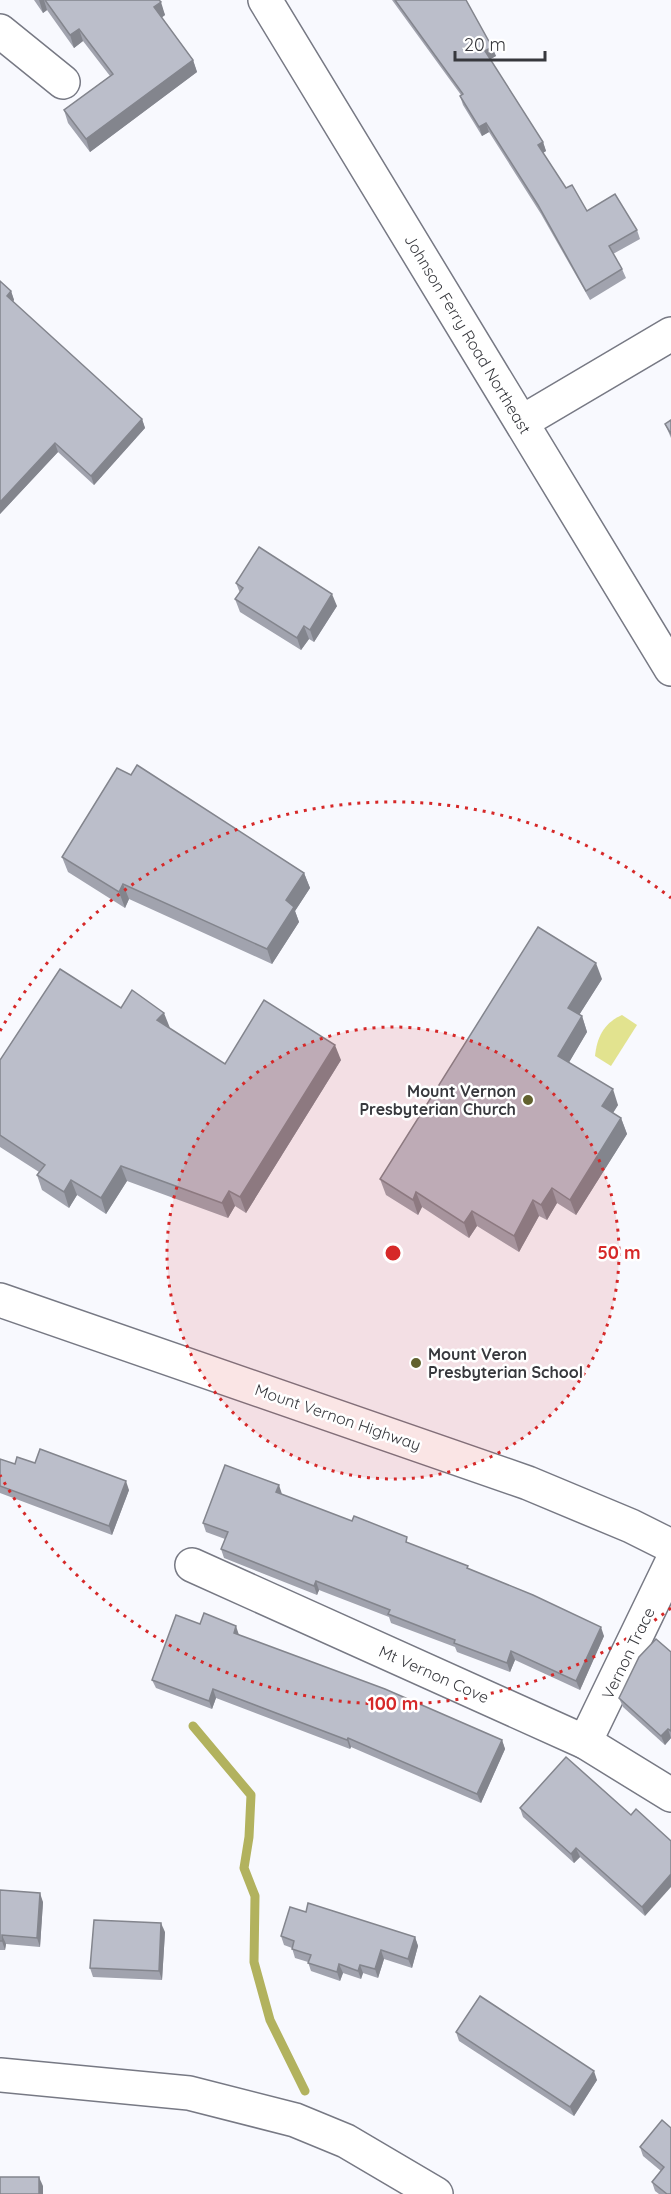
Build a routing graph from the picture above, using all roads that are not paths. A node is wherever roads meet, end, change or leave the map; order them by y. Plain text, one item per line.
1 (265, 0) edge
2 (0, 31) edge
3 (63, 82) dead end
4 (671, 334) edge
5 (522, 422) junction
6 (671, 669) edge
7 (0, 1300) edge
8 (671, 1546) edge
9 (671, 1564) edge
10 (192, 1565) dead end
11 (585, 1742) junction
12 (671, 1795) edge
13 (0, 2075) edge
14 (418, 2189) edge

1 - 5 street, Johnson Ferry Road Northeast
2 - 3 street
4 - 5 street
5 - 6 street, Johnson Ferry Road Northeast
7 - 8 street, Mount Vernon Highway
9 - 11 street, Vernon Trace
10 - 11 street, Mt Vernon Cove
11 - 12 street, Mt Vernon Cove
13 - 14 street

